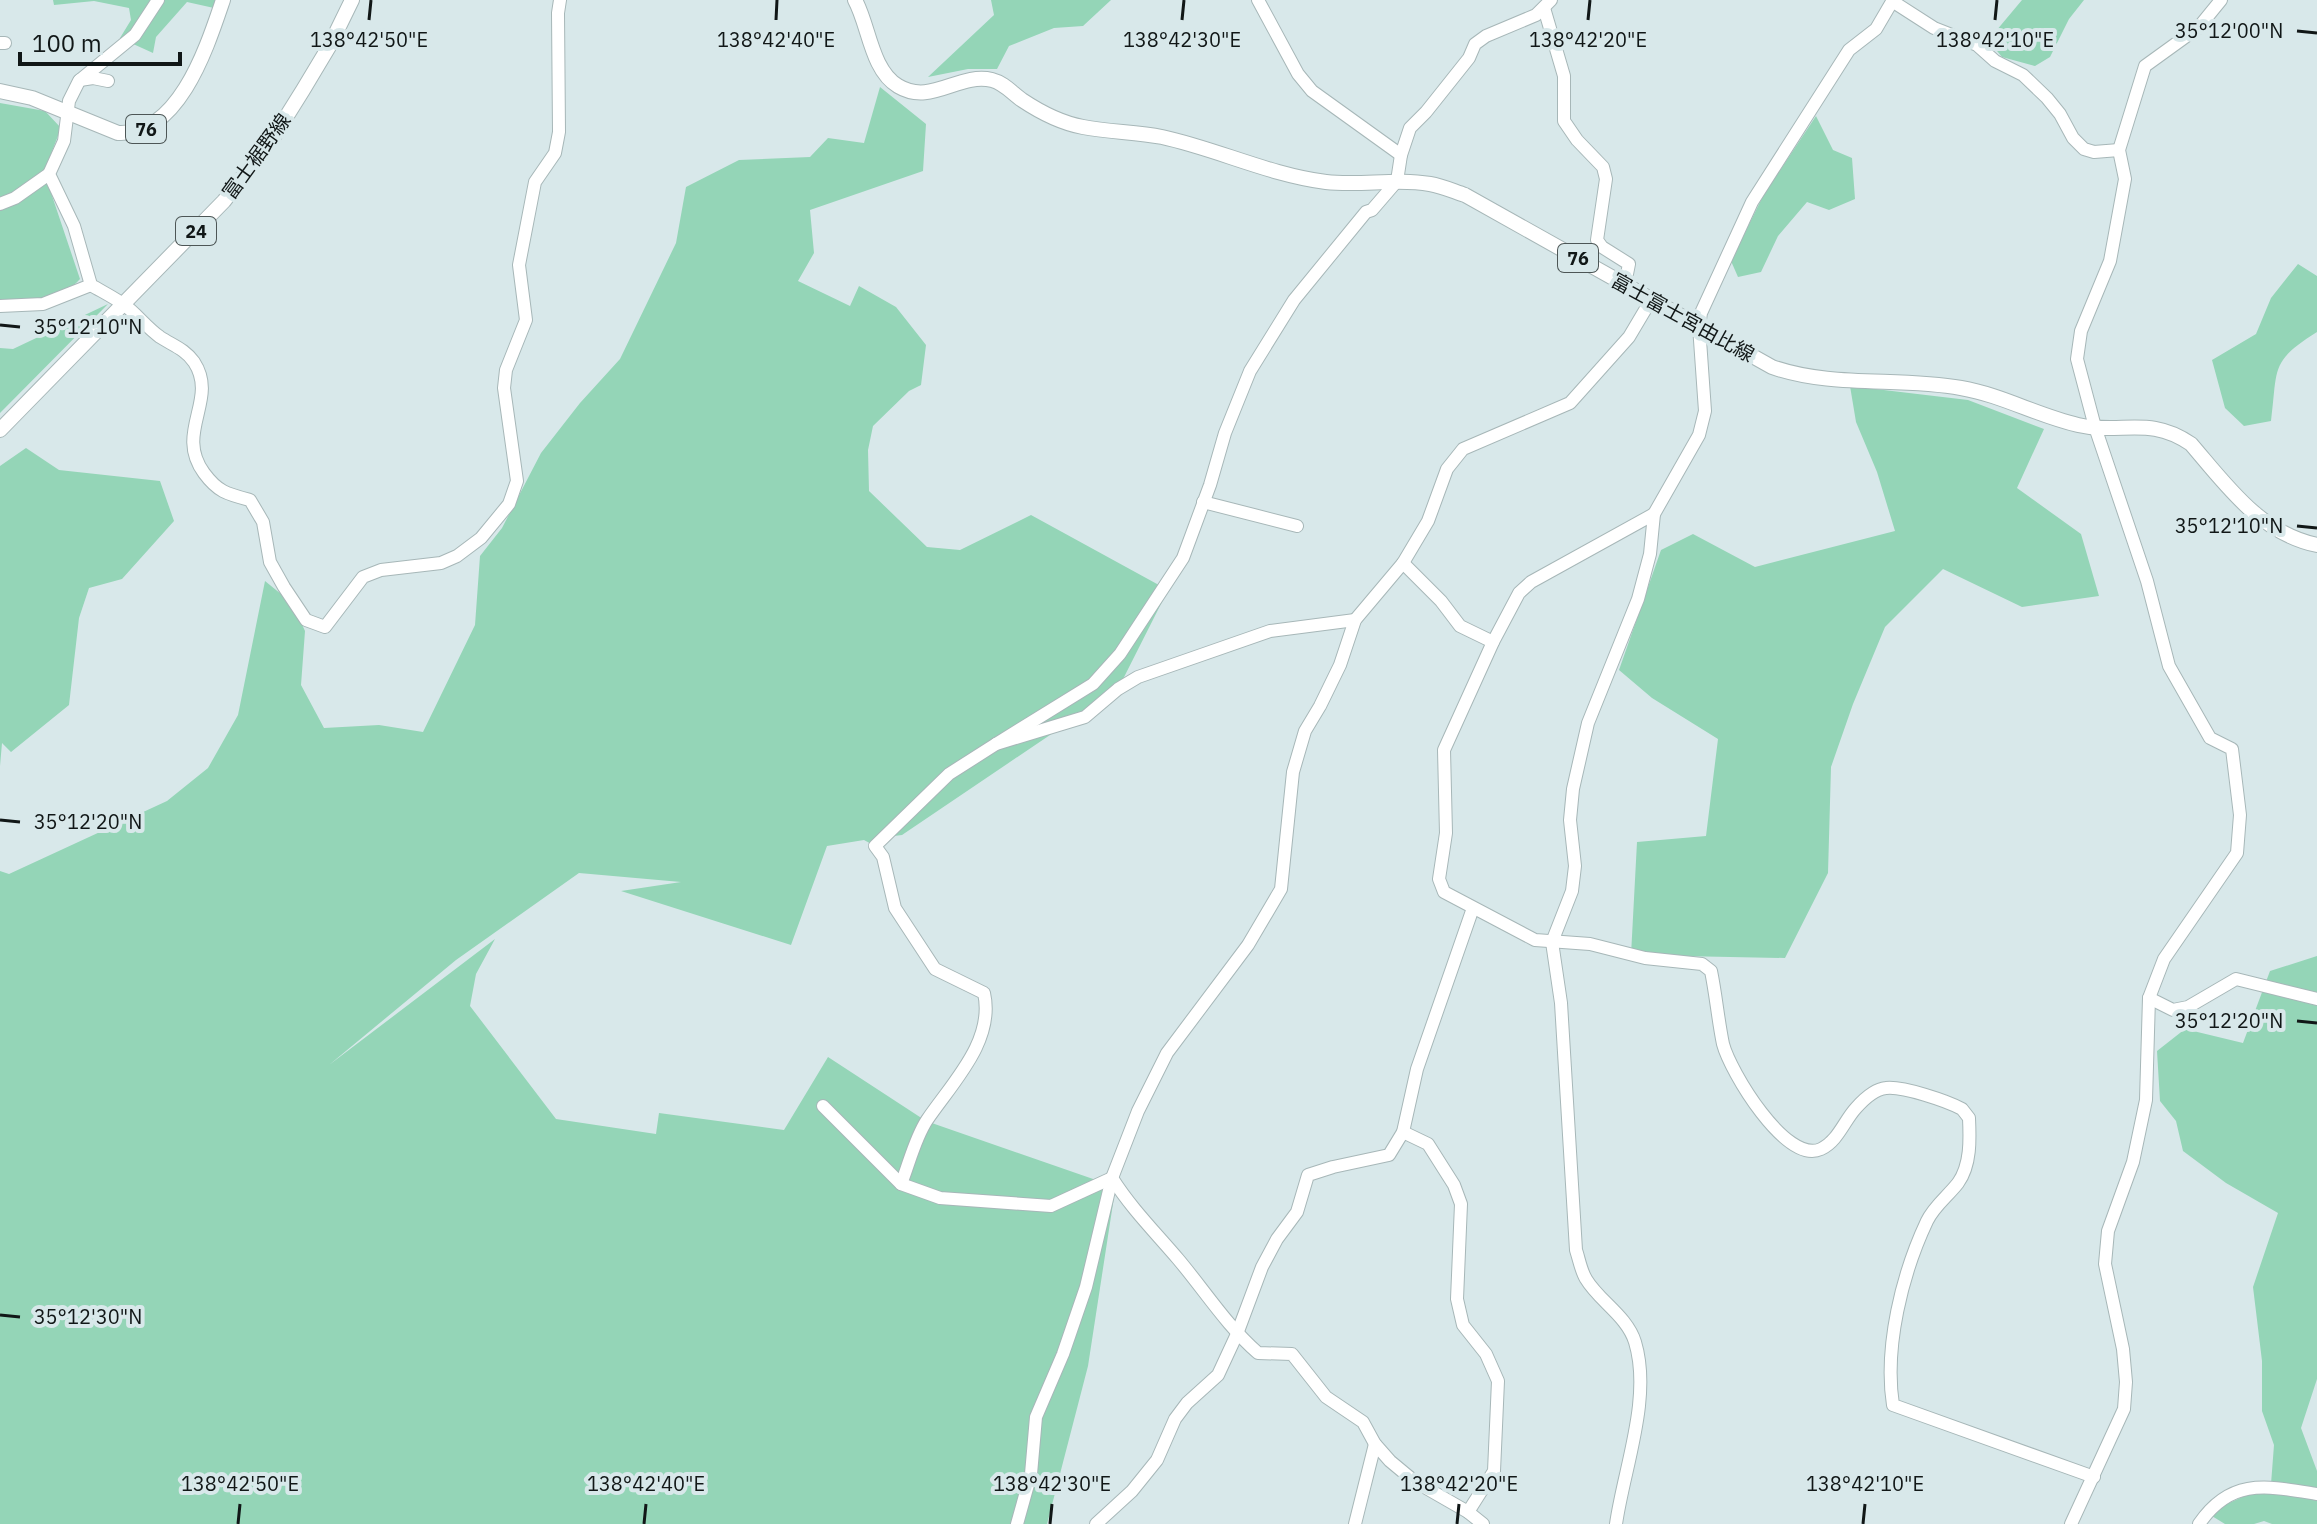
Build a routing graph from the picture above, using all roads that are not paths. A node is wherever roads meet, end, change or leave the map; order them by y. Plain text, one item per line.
1 (223, 0) edge
2 (352, 0) edge
3 (560, 0) edge
4 (855, 0) edge
5 (1258, 0) edge
6 (1892, 0) edge
7 (2221, 0) edge
8 (156, 1) edge
9 (1547, 4) edge
10 (79, 81) junction
11 (108, 81) dead end
12 (0, 91) edge
13 (68, 112) junction
14 (2119, 150) junction
15 (1401, 155) junction
16 (49, 174) junction
17 (1397, 181) junction
18 (0, 204) edge
19 (1625, 284) junction
20 (91, 285) junction
21 (1651, 300) junction
22 (124, 304) junction
23 (0, 306) edge
24 (1699, 326) junction
25 (2095, 427) junction
26 (0, 430) edge
27 (1203, 502) junction
28 (1654, 514) junction
29 (1297, 526) dead end
30 (2317, 545) edge
31 (1403, 563) junction
32 (1355, 620) junction
33 (1493, 642) junction
34 (996, 744) junction
35 (1473, 908) junction
36 (1552, 942) junction
37 (2149, 998) junction
38 (2317, 999) edge
39 (823, 1106) dead end
40 (1403, 1132) junction
41 (1112, 1178) junction
42 (901, 1184) junction
43 (1237, 1334) junction
44 (1375, 1444) junction
45 (2094, 1477) junction
46 (2317, 1494) edge
47 (1468, 1512) junction
48 (1017, 1524) edge
49 (1096, 1524) edge
50 (1355, 1524) edge
51 (1483, 1524) edge
52 (1616, 1524) edge
53 (2071, 1524) edge
54 (2199, 1524) edge

1 - 13 main road, 76
2 - 22 main road, 富士裾野線 / 24
3 - 22 street
4 - 17 main road, 富士富士宮由比線 / 76
5 - 15 street
6 - 14 street
6 - 24 street
7 - 14 street
8 - 10 street
9 - 15 street
9 - 19 street
10 - 11 street
10 - 13 street
12 - 13 main road, 76
13 - 16 street
14 - 25 street
15 - 17 street
16 - 18 street
16 - 20 street
17 - 19 main road, 富士富士宮由比線 / 76
17 - 27 street
19 - 21 main road, 富士富士宮由比線 / 76
20 - 22 street
20 - 23 street
21 - 24 main road, 富士富士宮由比線 / 76
21 - 31 street
22 - 26 main road, 富士裾野線 / 24
24 - 25 main road, 富士富士宮由比線 / 76
24 - 28 street
25 - 30 main road, 富士富士宮由比線 / 76
25 - 37 street
27 - 29 street
27 - 34 street
28 - 33 street
28 - 36 street
31 - 32 street
31 - 33 street
32 - 34 street
32 - 41 street
33 - 35 street
34 - 42 street
35 - 36 street
35 - 40 street
36 - 45 street
36 - 52 street
37 - 38 street
37 - 45 street
39 - 42 street
40 - 43 street
40 - 47 street
41 - 42 street
41 - 43 street
41 - 48 street
43 - 44 street
43 - 49 street
44 - 47 street
44 - 50 street
45 - 53 street
46 - 54 street
47 - 51 street

